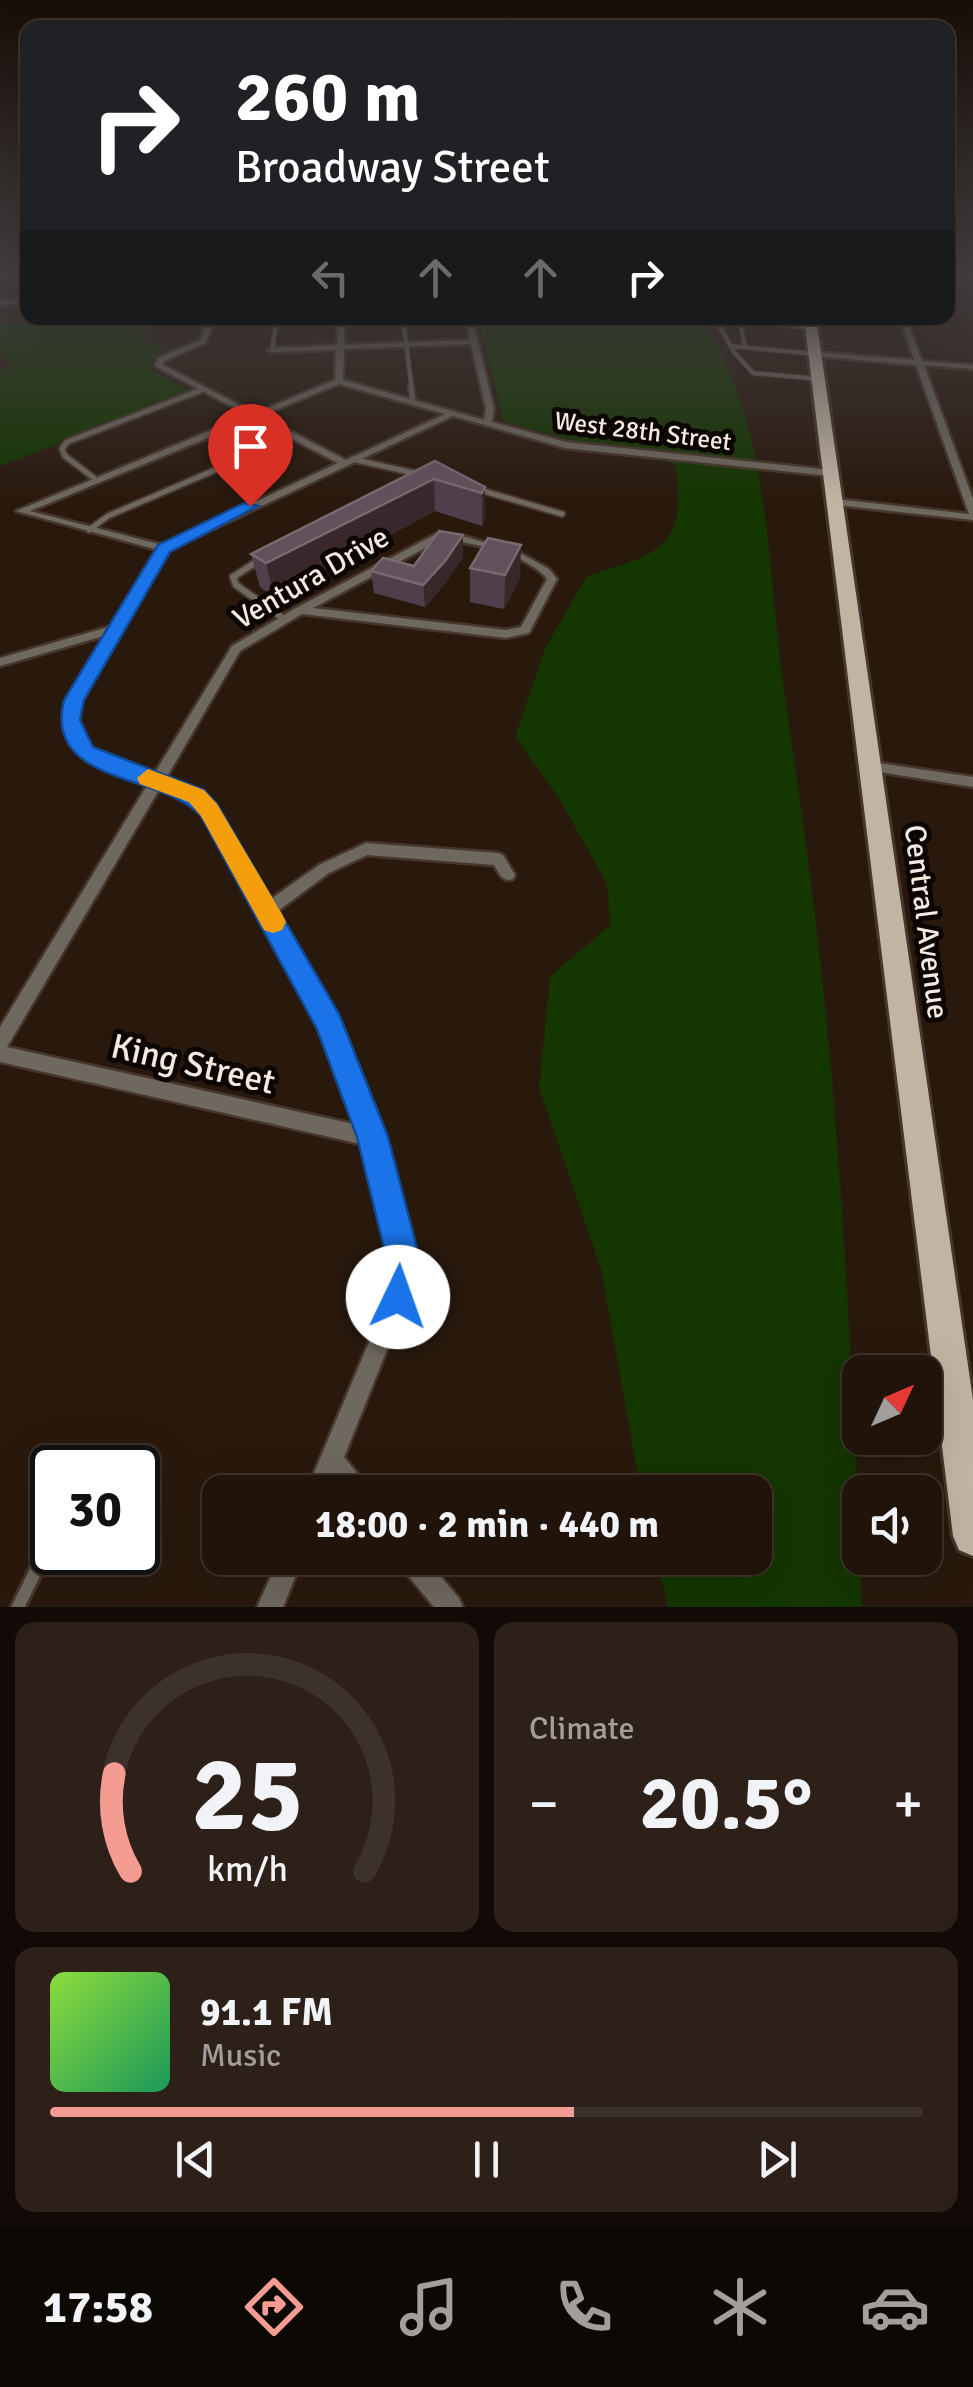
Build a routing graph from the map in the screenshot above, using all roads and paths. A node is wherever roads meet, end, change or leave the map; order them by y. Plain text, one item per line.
1 (184, 350) edge
2 (338, 350) edge
3 (405, 350) edge
4 (476, 350) edge
5 (734, 350) edge
6 (803, 350) edge
7 (815, 350) edge
8 (845, 350) edge
9 (915, 350) edge
10 (919, 362) junction
11 (973, 366) edge
12 (339, 381) junction
13 (204, 389) junction
14 (413, 401) junction
15 (452, 413) junction
16 (252, 415) junction
17 (488, 423) junction
18 (294, 436) junction
19 (348, 461) junction
20 (830, 473) junction
21 (94, 478) junction
22 (412, 481) edge
23 (475, 488) edge
24 (836, 502) junction
25 (562, 514) dead end
26 (973, 514) edge
27 (88, 530) junction
28 (164, 548) junction
29 (268, 556) edge
30 (300, 610) junction
31 (284, 618) junction
32 (115, 628) junction
33 (1, 660) edge
34 (872, 766) junction
35 (158, 781) junction
36 (973, 782) edge
37 (508, 875) dead end
38 (267, 910) junction
39 (0, 1043) edge
40 (0, 1054) edge
41 (372, 1137) junction
42 (964, 1393) edge
43 (332, 1460) junction
44 (325, 1475) edge
45 (344, 1475) edge
46 (973, 1536) edge
47 (34, 1575) edge
48 (284, 1575) edge
49 (424, 1575) edge
50 (18, 1607) edge
51 (270, 1607) edge
52 (450, 1607) edge

1 - 13 street
2 - 12 street
3 - 14 lane
4 - 17 street
5 - 6 lane
7 - 20 main road, Central Avenue
8 - 10 street
9 - 10 street
10 - 11 street
10 - 26 street
12 - 14 street, West 28th Street
12 - 16 street
13 - 16 street
13 - 21 lane
14 - 15 street, West 28th Street
15 - 17 street, West 28th Street
15 - 19 street
16 - 18 street
16 - 21 street
17 - 20 street, West 28th Street
18 - 19 street
18 - 27 lane
19 - 22 lane
19 - 28 street
20 - 24 main road, Central Avenue
21 - 27 street
23 - 25 lane
24 - 26 street
24 - 34 main road, Central Avenue
27 - 28 street
28 - 32 street
29 - 31 lane
30 - 30 street, Ventura Drive
30 - 31 street, Ventura Drive
31 - 35 street, Ventura Drive
32 - 33 street
32 - 35 street
34 - 36 street
34 - 42 main road, Central Avenue
35 - 38 street
35 - 39 street, Ventura Drive
37 - 38 street
38 - 41 street
40 - 41 street, King Street
41 - 43 street
42 - 46 main road, Central Avenue
43 - 44 street
43 - 45 street
47 - 50 lane
48 - 51 street
49 - 52 street

